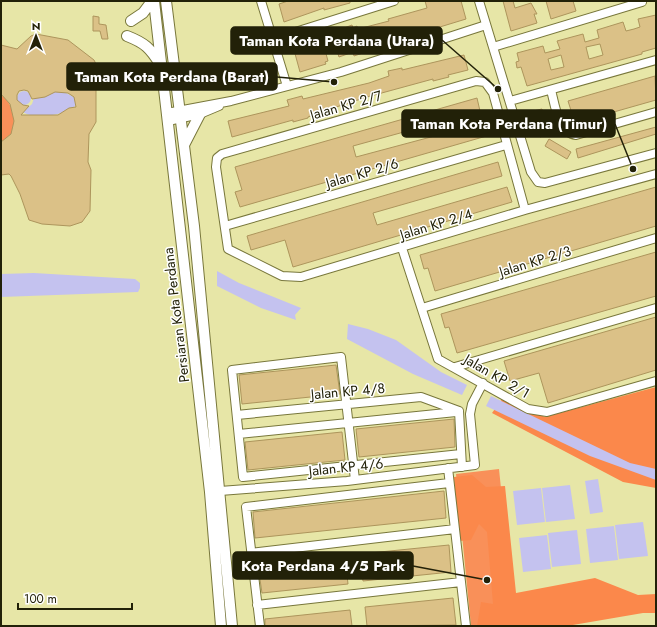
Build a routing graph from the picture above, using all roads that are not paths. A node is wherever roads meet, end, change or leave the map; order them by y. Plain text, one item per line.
1 (153, 1) edge
2 (166, 1) edge
3 (261, 1) edge
4 (394, 1) edge
5 (479, 1) edge
6 (642, 2) dead end
7 (131, 21) dead end
8 (486, 25) junction
9 (127, 36) dead end
10 (273, 39) junction
11 (493, 48) junction
12 (656, 60) edge
13 (161, 66) junction
14 (287, 86) junction
15 (551, 90) junction
16 (231, 101) junction
17 (510, 101) junction
18 (656, 112) edge
19 (180, 114) junction
20 (200, 114) junction
21 (167, 117) junction
22 (184, 144) junction
23 (506, 145) junction
24 (656, 154) edge
25 (656, 174) edge
26 (525, 210) junction
27 (225, 226) junction
28 (656, 238) edge
29 (402, 248) junction
30 (422, 308) junction
31 (656, 308) edge
32 (455, 367) junction
33 (656, 381) edge
34 (483, 383) junction
35 (346, 404) junction
36 (458, 411) junction
37 (237, 415) junction
38 (348, 422) junction
39 (239, 434) junction
40 (461, 454) junction
41 (353, 466) junction
42 (462, 467) junction
43 (448, 468) junction
44 (351, 480) junction
45 (449, 484) junction
46 (220, 491) junction
47 (349, 495) junction
48 (455, 529) junction
49 (251, 553) junction
50 (461, 582) junction
51 (257, 605) junction
52 (221, 626) edge
53 (232, 626) edge
54 (260, 626) edge
55 (466, 626) edge

1 - 7 street
1 - 13 street, Persiaran Kota Perdana
2 - 19 street, Persiaran Kota Perdana
3 - 10 street
4 - 10 street
5 - 8 street
6 - 11 street
8 - 11 street
8 - 14 street
9 - 13 street
10 - 14 street
11 - 17 street
12 - 15 street
13 - 21 street, Persiaran Kota Perdana
14 - 16 street
15 - 17 street
15 - 18 street
16 - 19 street
16 - 20 street
17 - 24 street
19 - 20 street
19 - 21 street
19 - 22 street, Persiaran Kota Perdana
20 - 22 street
21 - 52 street, Persiaran Kota Perdana
22 - 46 street, Persiaran Kota Perdana
23 - 26 street
23 - 27 street, Jalan KP 2/6
23 - 27 street, Jalan KP 2/7
25 - 26 street, Jalan KP 2/4
26 - 29 street, Jalan KP 2/4
27 - 29 street, Jalan KP 2/4
28 - 30 street, Jalan KP 2/3
29 - 30 street, Jalan KP 2/1
30 - 32 street, Jalan KP 2/1
31 - 32 street
32 - 34 street, Jalan KP 2/1
33 - 34 street, Jalan KP 2/1
34 - 42 street, Jalan KP 4/6
35 - 36 street, Jalan KP 4/8
35 - 37 street, Jalan KP 4/8
35 - 37 street
35 - 38 street
36 - 38 street
36 - 40 street
37 - 39 street
38 - 39 street
38 - 41 street
39 - 41 street
40 - 41 street
40 - 42 street
41 - 44 street
42 - 43 street, Jalan KP 4/6
43 - 44 street, Jalan KP 4/6
43 - 45 street
44 - 46 street, Jalan KP 4/6
44 - 47 street
45 - 47 street, Jalan KP 4/6
45 - 48 street
46 - 53 street, Persiaran Kota Perdana
47 - 49 street, Jalan KP 4/6
48 - 49 street
48 - 50 street
49 - 51 street
50 - 51 street
50 - 55 street
51 - 54 street

